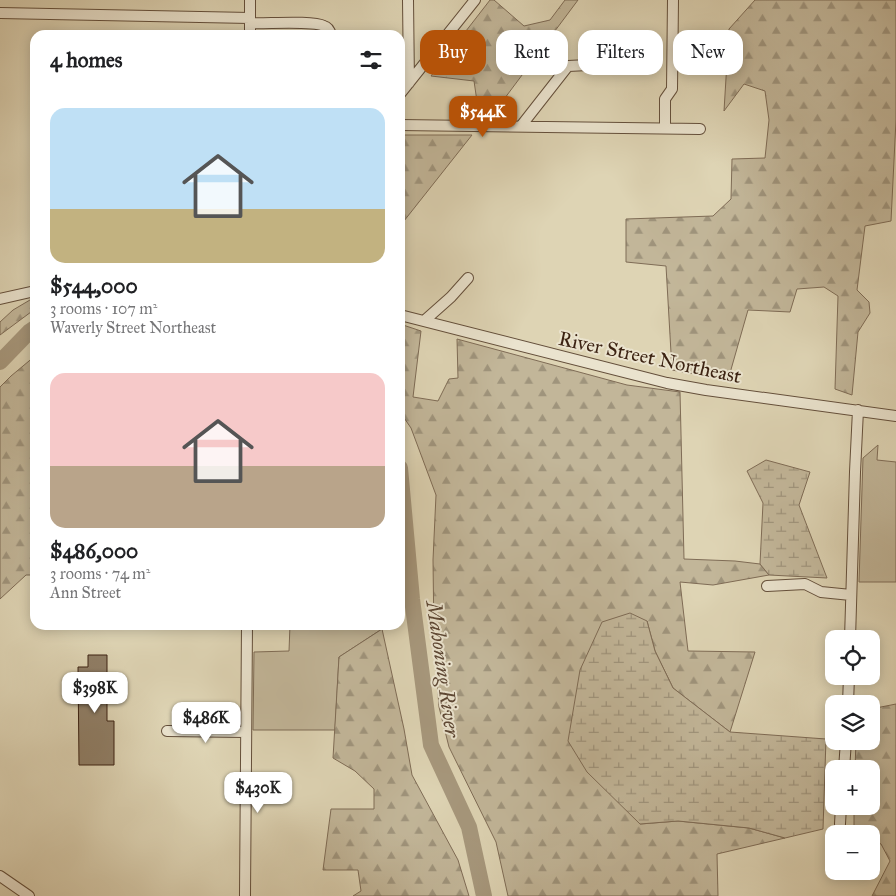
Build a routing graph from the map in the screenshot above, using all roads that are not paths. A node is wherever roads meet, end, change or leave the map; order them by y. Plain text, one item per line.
1 (250, 0) edge
2 (408, 0) edge
3 (475, 0) edge
4 (673, 0) edge
5 (0, 13) edge
6 (250, 20) junction
7 (250, 30) edge
8 (329, 30) edge
9 (578, 66) edge
10 (409, 83) junction
11 (405, 88) edge
12 (405, 124) edge
13 (521, 126) junction
14 (665, 128) junction
15 (700, 129) dead end
16 (468, 278) dead end
17 (30, 291) edge
18 (0, 299) edge
19 (405, 316) edge
20 (424, 321) junction
21 (858, 410) junction
22 (896, 416) edge
23 (767, 586) dead end
24 (851, 595) junction
25 (247, 630) edge
26 (850, 630) edge
27 (167, 731) dead end
28 (246, 732) junction
29 (840, 815) edge
30 (840, 824) dead end
31 (0, 876) edge
32 (29, 896) edge
33 (245, 896) edge

1 - 6 street
2 - 10 street
3 - 10 street
4 - 14 street
5 - 6 street
6 - 7 street
6 - 8 street
9 - 13 street
10 - 11 street
12 - 13 street
13 - 14 street
14 - 15 street
16 - 20 street
17 - 18 street
19 - 20 street, River Street Northeast
20 - 21 street, River Street Northeast
21 - 22 street, River Street Northeast
21 - 24 street
23 - 24 street
24 - 26 street
25 - 28 street
27 - 28 street
28 - 33 street
29 - 30 street
31 - 32 street

